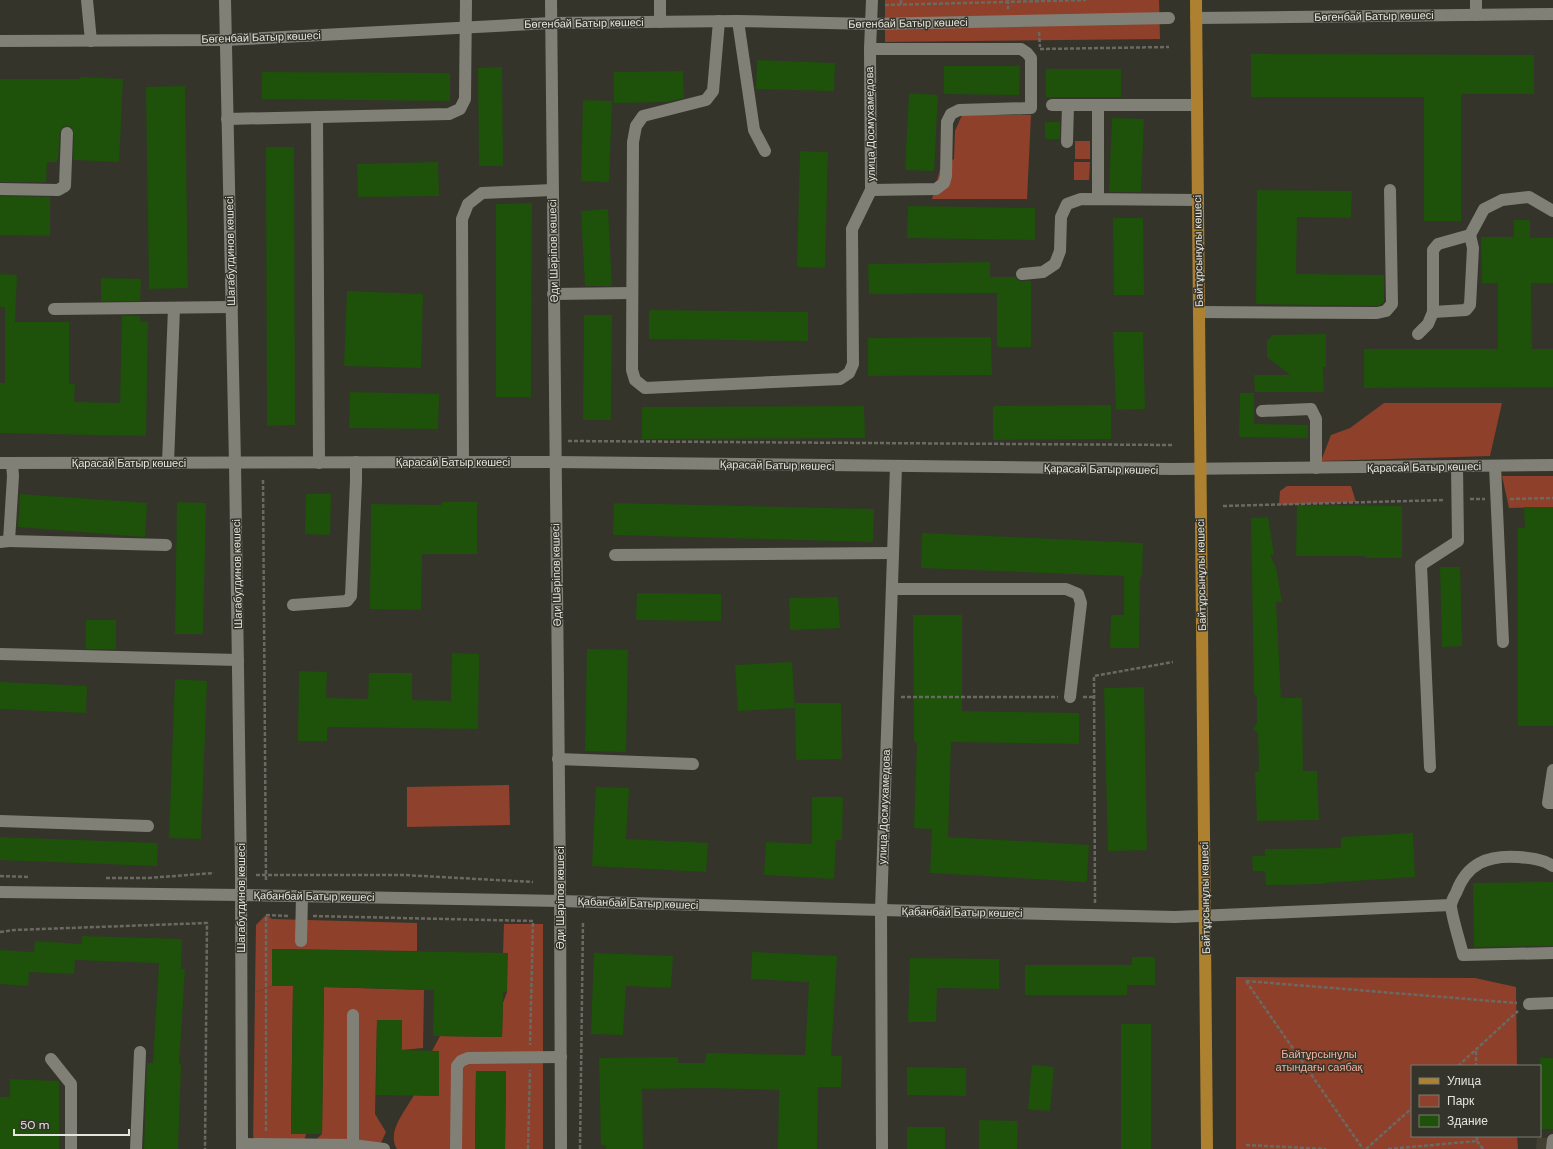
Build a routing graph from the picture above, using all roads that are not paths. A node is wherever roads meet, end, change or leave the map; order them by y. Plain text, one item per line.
1 (87, 0) edge
2 (225, 0) edge
3 (466, 0) edge
4 (550, 0) edge
5 (660, 0) edge
6 (1196, 0) edge
7 (1476, 0) edge
8 (872, 2) edge
9 (1553, 14) edge
10 (1476, 15) junction
11 (1169, 18) dead end
12 (1196, 18) junction
13 (719, 21) junction
14 (738, 21) junction
15 (660, 22) junction
16 (551, 23) junction
17 (870, 24) junction
18 (466, 28) junction
19 (225, 40) junction
20 (0, 41) edge
21 (91, 41) junction
22 (870, 49) junction
23 (1052, 105) dead end
24 (1068, 105) junction
25 (1098, 105) junction
26 (1197, 105) junction
27 (317, 117) junction
28 (227, 119) junction
29 (67, 133) dead end
30 (1067, 142) dead end
31 (765, 151) dead end
32 (0, 189) edge
33 (552, 190) junction
34 (871, 190) junction
35 (1390, 190) dead end
36 (1098, 199) junction
37 (1198, 200) junction
38 (1553, 211) edge
39 (1470, 235) junction
40 (1022, 274) dead end
41 (553, 294) junction
42 (632, 294) junction
43 (232, 307) junction
44 (174, 308) junction
45 (54, 309) dead end
46 (1199, 312) junction
47 (1433, 312) junction
48 (1418, 334) dead end
49 (1262, 411) dead end
50 (356, 462) junction
51 (463, 462) junction
52 (555, 462) junction
53 (6, 463) edge
54 (168, 463) junction
55 (235, 463) junction
56 (319, 463) junction
57 (1553, 465) edge
58 (896, 466) junction
59 (1457, 466) junction
60 (1495, 466) junction
61 (1316, 468) junction
62 (1200, 469) junction
63 (5, 541) edge
64 (166, 545) dead end
65 (893, 553) junction
66 (615, 555) dead end
67 (892, 589) junction
68 (293, 605) dead end
69 (1503, 642) dead end
70 (0, 654) edge
71 (238, 660) junction
72 (1070, 697) road end
73 (558, 759) junction
74 (693, 764) dead end
75 (1430, 767) dead end
76 (1553, 770) edge
77 (1553, 803) edge
78 (0, 820) edge
79 (148, 826) dead end
80 (1553, 866) edge
81 (0, 892) edge
82 (241, 895) junction
83 (302, 896) junction
84 (560, 901) junction
85 (1451, 905) junction
86 (881, 910) junction
87 (1205, 916) junction
88 (301, 940) dead end
89 (1553, 953) edge
90 (1553, 1003) edge
91 (1529, 1004) road end
92 (353, 1015) dead end
93 (140, 1052) dead end
94 (561, 1057) junction
95 (51, 1060) dead end
96 (1552, 1140) edge
97 (353, 1145) junction
98 (242, 1146) edge
99 (317, 1147) edge
100 (71, 1149) edge
101 (136, 1149) edge
102 (384, 1149) edge
103 (456, 1149) edge
104 (561, 1149) edge
105 (882, 1149) edge
106 (1207, 1149) edge
107 (1552, 1149) edge

1 - 21 street
2 - 19 street, Шагабутдинов көшесі
3 - 18 street
4 - 16 street, Әди Шәріпов көшесі
5 - 15 street
6 - 12 main road, Байтұрсынұлы көшесі
7 - 10 street
8 - 17 street, улица Досмухамедова
9 - 10 street, Бөгенбай Батыр көшесі
10 - 12 street, Бөгенбай Батыр көшесі
11 - 17 street, Бөгенбай Батыр көшесі
12 - 26 main road, Байтұрсынұлы көшесі
13 - 14 street, Бөгенбай Батыр көшесі
13 - 15 street, Бөгенбай Батыр көшесі
13 - 42 street
14 - 17 street, Бөгенбай Батыр көшесі
14 - 31 street
15 - 16 street, Бөгенбай Батыр көшесі
16 - 18 street, Бөгенбай Батыр көшесі
16 - 33 street, Әди Шәріпов көшесі
17 - 22 street, улица Досмухамедова
18 - 19 street, Бөгенбай Батыр көшесі
18 - 27 street
19 - 21 street, Бөгенбай Батыр көшесі
19 - 28 street, Шагабутдинов көшесі
20 - 21 street, Бөгенбай Батыр көшесі
22 - 34 street, улица Досмухамедова
22 - 34 street
23 - 24 street
24 - 25 street
24 - 30 street
25 - 26 street
25 - 36 street
26 - 37 main road, Байтұрсынұлы көшесі
27 - 28 street
27 - 56 street
28 - 43 street, Шагабутдинов көшесі
29 - 32 street
33 - 41 street, Әди Шәріпов көшесі
33 - 51 street
34 - 42 street, улица Досмухамедова
35 - 46 street
36 - 37 street
36 - 40 street
37 - 46 main road, Байтұрсынұлы көшесі
38 - 39 street
39 - 47 street
39 - 47 street
41 - 42 street
41 - 52 street, Әди Шәріпов көшесі
43 - 44 street
43 - 55 street, Шагабутдинов көшесі
44 - 45 street
44 - 54 street
46 - 62 main road, Байтұрсынұлы көшесі
47 - 48 street
49 - 61 street
50 - 51 street, Қарасай Батыр көшесі
50 - 56 street, Қарасай Батыр көшесі
50 - 68 street
51 - 52 street, Қарасай Батыр көшесі
52 - 58 street, Қарасай Батыр көшесі
52 - 73 street, Әди Шәріпов көшесі
53 - 54 street, Қарасай Батыр көшесі
53 - 63 street
54 - 55 street, Қарасай Батыр көшесі
55 - 56 street, Қарасай Батыр көшесі
55 - 71 street, Шагабутдинов көшесі
57 - 60 street, Қарасай Батыр көшесі
58 - 62 street, Қарасай Батыр көшесі
58 - 65 street, улица Досмухамедова
59 - 60 street, Қарасай Батыр көшесі
59 - 61 street, Қарасай Батыр көшесі
59 - 75 street
60 - 69 street
61 - 62 street, Қарасай Батыр көшесі
62 - 87 main road, Байтұрсынұлы көшесі
63 - 64 street
65 - 66 street
65 - 67 street, улица Досмухамедова
67 - 72 street
67 - 86 street, улица Досмухамедова
70 - 71 street
71 - 82 street, Шагабутдинов көшесі
73 - 74 street
73 - 84 street, Әди Шәріпов көшесі
76 - 77 street
78 - 79 street
80 - 85 street
81 - 82 street, Қабанбай Батыр көшесі
82 - 83 street, Қабанбай Батыр көшесі
82 - 98 street, Шагабутдинов көшесі
83 - 84 street, Қабанбай Батыр көшесі
83 - 88 street
84 - 86 street, Қабанбай Батыр көшесі
84 - 94 street, Әди Шәріпов көшесі
85 - 87 street, Қабанбай Батыр көшесі
85 - 89 street
86 - 87 street, Қабанбай Батыр көшесі
86 - 105 street, улица Досмухамедова
87 - 106 main road, Байтұрсынұлы көшесі
90 - 91 street
92 - 97 street
93 - 101 street
94 - 103 street
94 - 104 street, Әди Шәріпов көшесі
95 - 100 street
96 - 107 street
97 - 99 street
97 - 102 street
98 - 99 street

